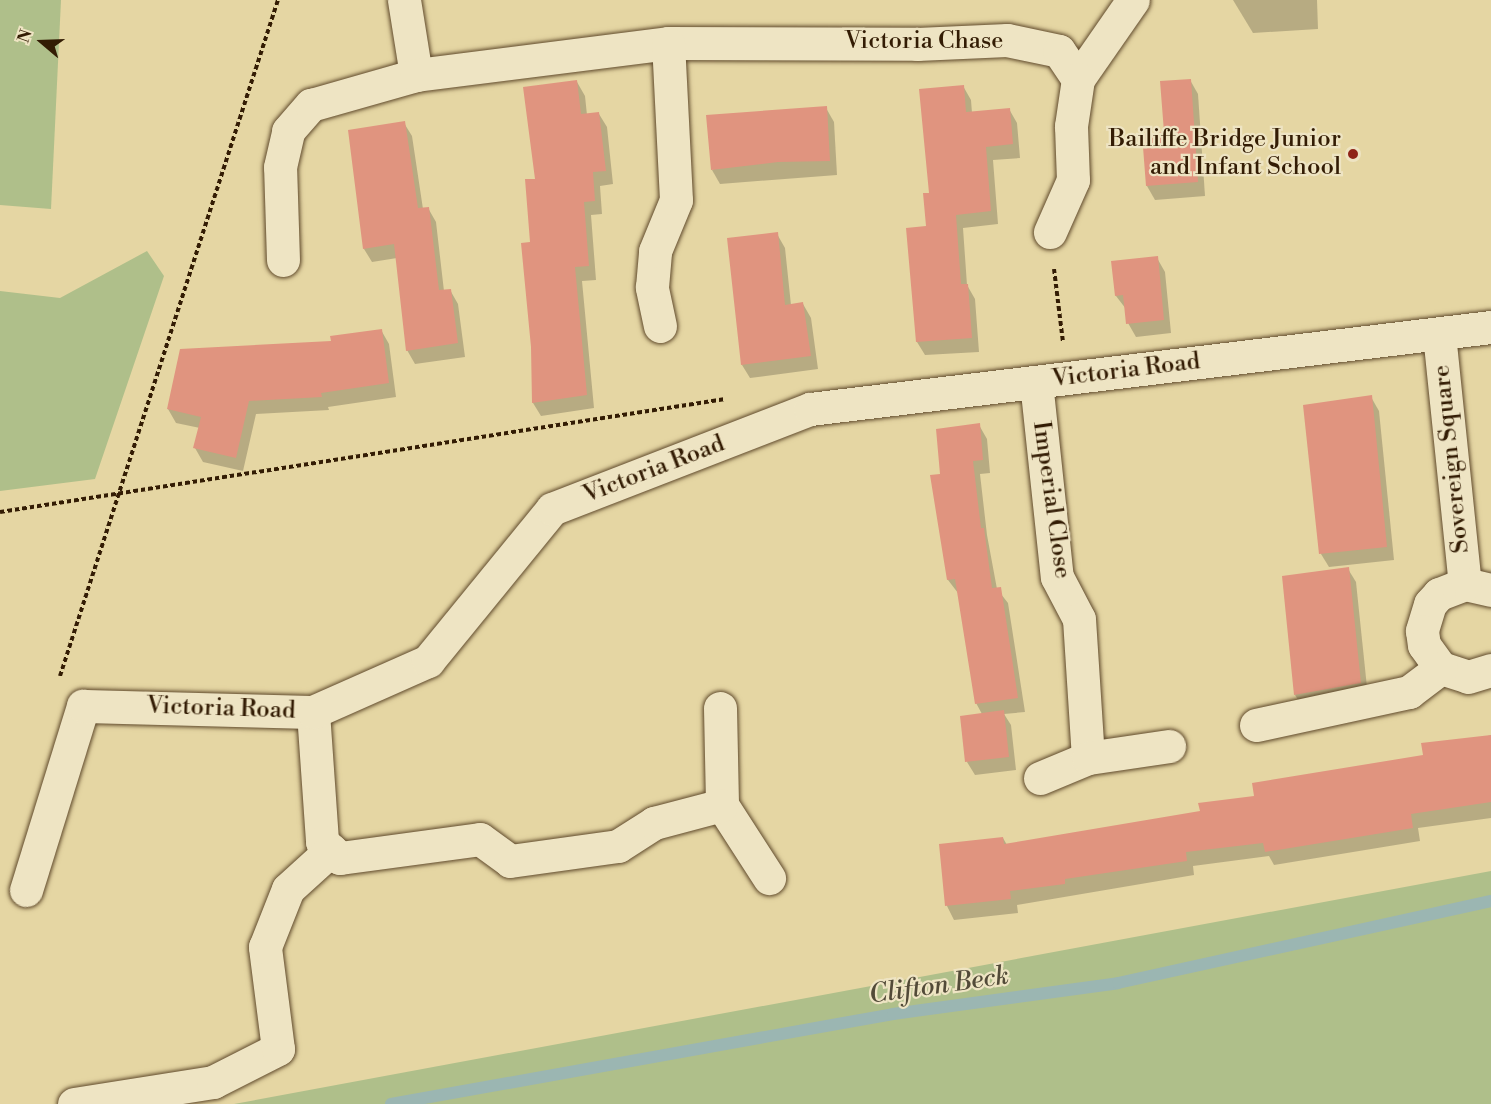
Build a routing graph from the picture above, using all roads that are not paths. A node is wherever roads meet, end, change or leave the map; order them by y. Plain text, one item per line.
1 (404, 0) edge
2 (1132, 0) edge
3 (668, 43) junction
4 (416, 75) junction
5 (1078, 79) junction
6 (1050, 231) dead end
7 (284, 260) dead end
8 (660, 326) dead end
9 (1491, 327) edge
10 (1439, 334) junction
11 (1036, 382) junction
12 (1478, 587) edge
13 (1441, 668) junction
14 (1491, 670) edge
15 (720, 708) dead end
16 (313, 712) junction
17 (1256, 725) dead end
18 (1169, 746) dead end
19 (1088, 758) junction
20 (1040, 777) dead end
21 (722, 805) junction
22 (331, 850) junction
23 (769, 878) dead end
24 (26, 890) dead end
25 (74, 1104) edge

1 - 4 street
2 - 5 street
3 - 4 street, Victoria Chase
3 - 5 street, Victoria Chase
3 - 8 street
4 - 7 street, Victoria Chase
5 - 6 street
9 - 10 street, Victoria Road
10 - 11 street, Victoria Road
10 - 12 street, Sovereign Square
11 - 16 street, Victoria Road
11 - 19 street, Imperial Close
12 - 13 street, Sovereign Square
13 - 14 street
13 - 17 street
15 - 21 street
16 - 22 street
16 - 24 street, Victoria Road
18 - 19 street
19 - 20 street
21 - 22 street
21 - 23 street
22 - 25 street

